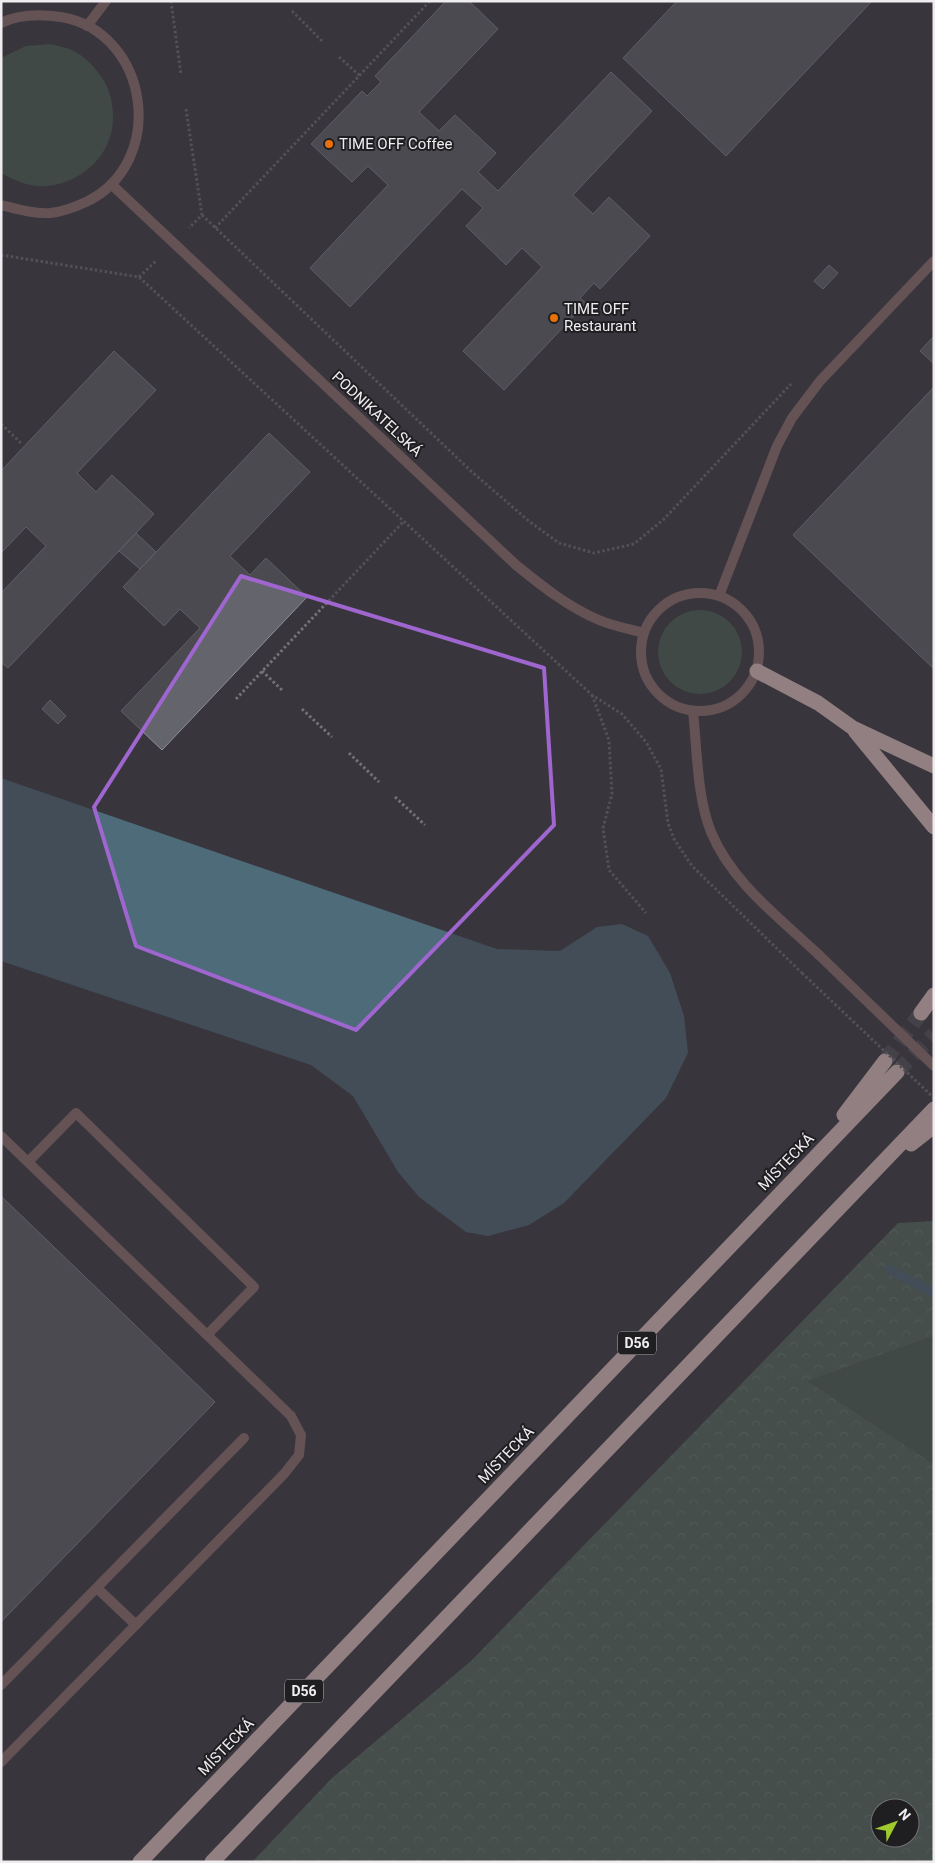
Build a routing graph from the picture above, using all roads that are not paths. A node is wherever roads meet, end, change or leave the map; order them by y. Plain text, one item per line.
1 (106, 1) edge
2 (1, 23) edge
3 (87, 26) junction
4 (111, 184) junction
5 (1, 205) edge
6 (934, 261) edge
7 (719, 596) junction
8 (644, 633) junction
9 (757, 671) junction
10 (693, 711) junction
11 (853, 728) junction
12 (934, 766) edge
13 (934, 827) edge
14 (934, 995) edge
15 (921, 1013) tunnel mouth
16 (885, 1061) tunnel mouth
17 (934, 1066) edge
18 (897, 1072) tunnel mouth
19 (934, 1109) edge
20 (934, 1126) edge
21 (1, 1136) edge
22 (28, 1162) junction
23 (806, 1166) junction
24 (863, 1183) junction
25 (207, 1335) junction
26 (244, 1438) dead end
27 (97, 1588) junction
28 (136, 1625) junction
29 (1, 1685) edge
30 (1, 1762) edge
31 (140, 1862) edge
32 (212, 1862) edge

1 - 3 street
2 - 3 street
3 - 4 street
4 - 5 street
4 - 8 street, PODNIKATELSKÁ
6 - 7 street
7 - 8 street
7 - 9 street
8 - 10 street
9 - 10 street
9 - 11 highway
10 - 17 street, bridge
11 - 12 highway
11 - 13 highway
14 - 15 highway
16 - 23 highway
18 - 23 highway, MÍSTECKÁ / D56
19 - 24 highway
20 - 24 highway
21 - 22 street
22 - 25 street
22 - 25 street
23 - 31 highway, MÍSTECKÁ / D56
24 - 32 highway
25 - 28 street
26 - 27 street
27 - 28 street
27 - 29 street
28 - 30 street

